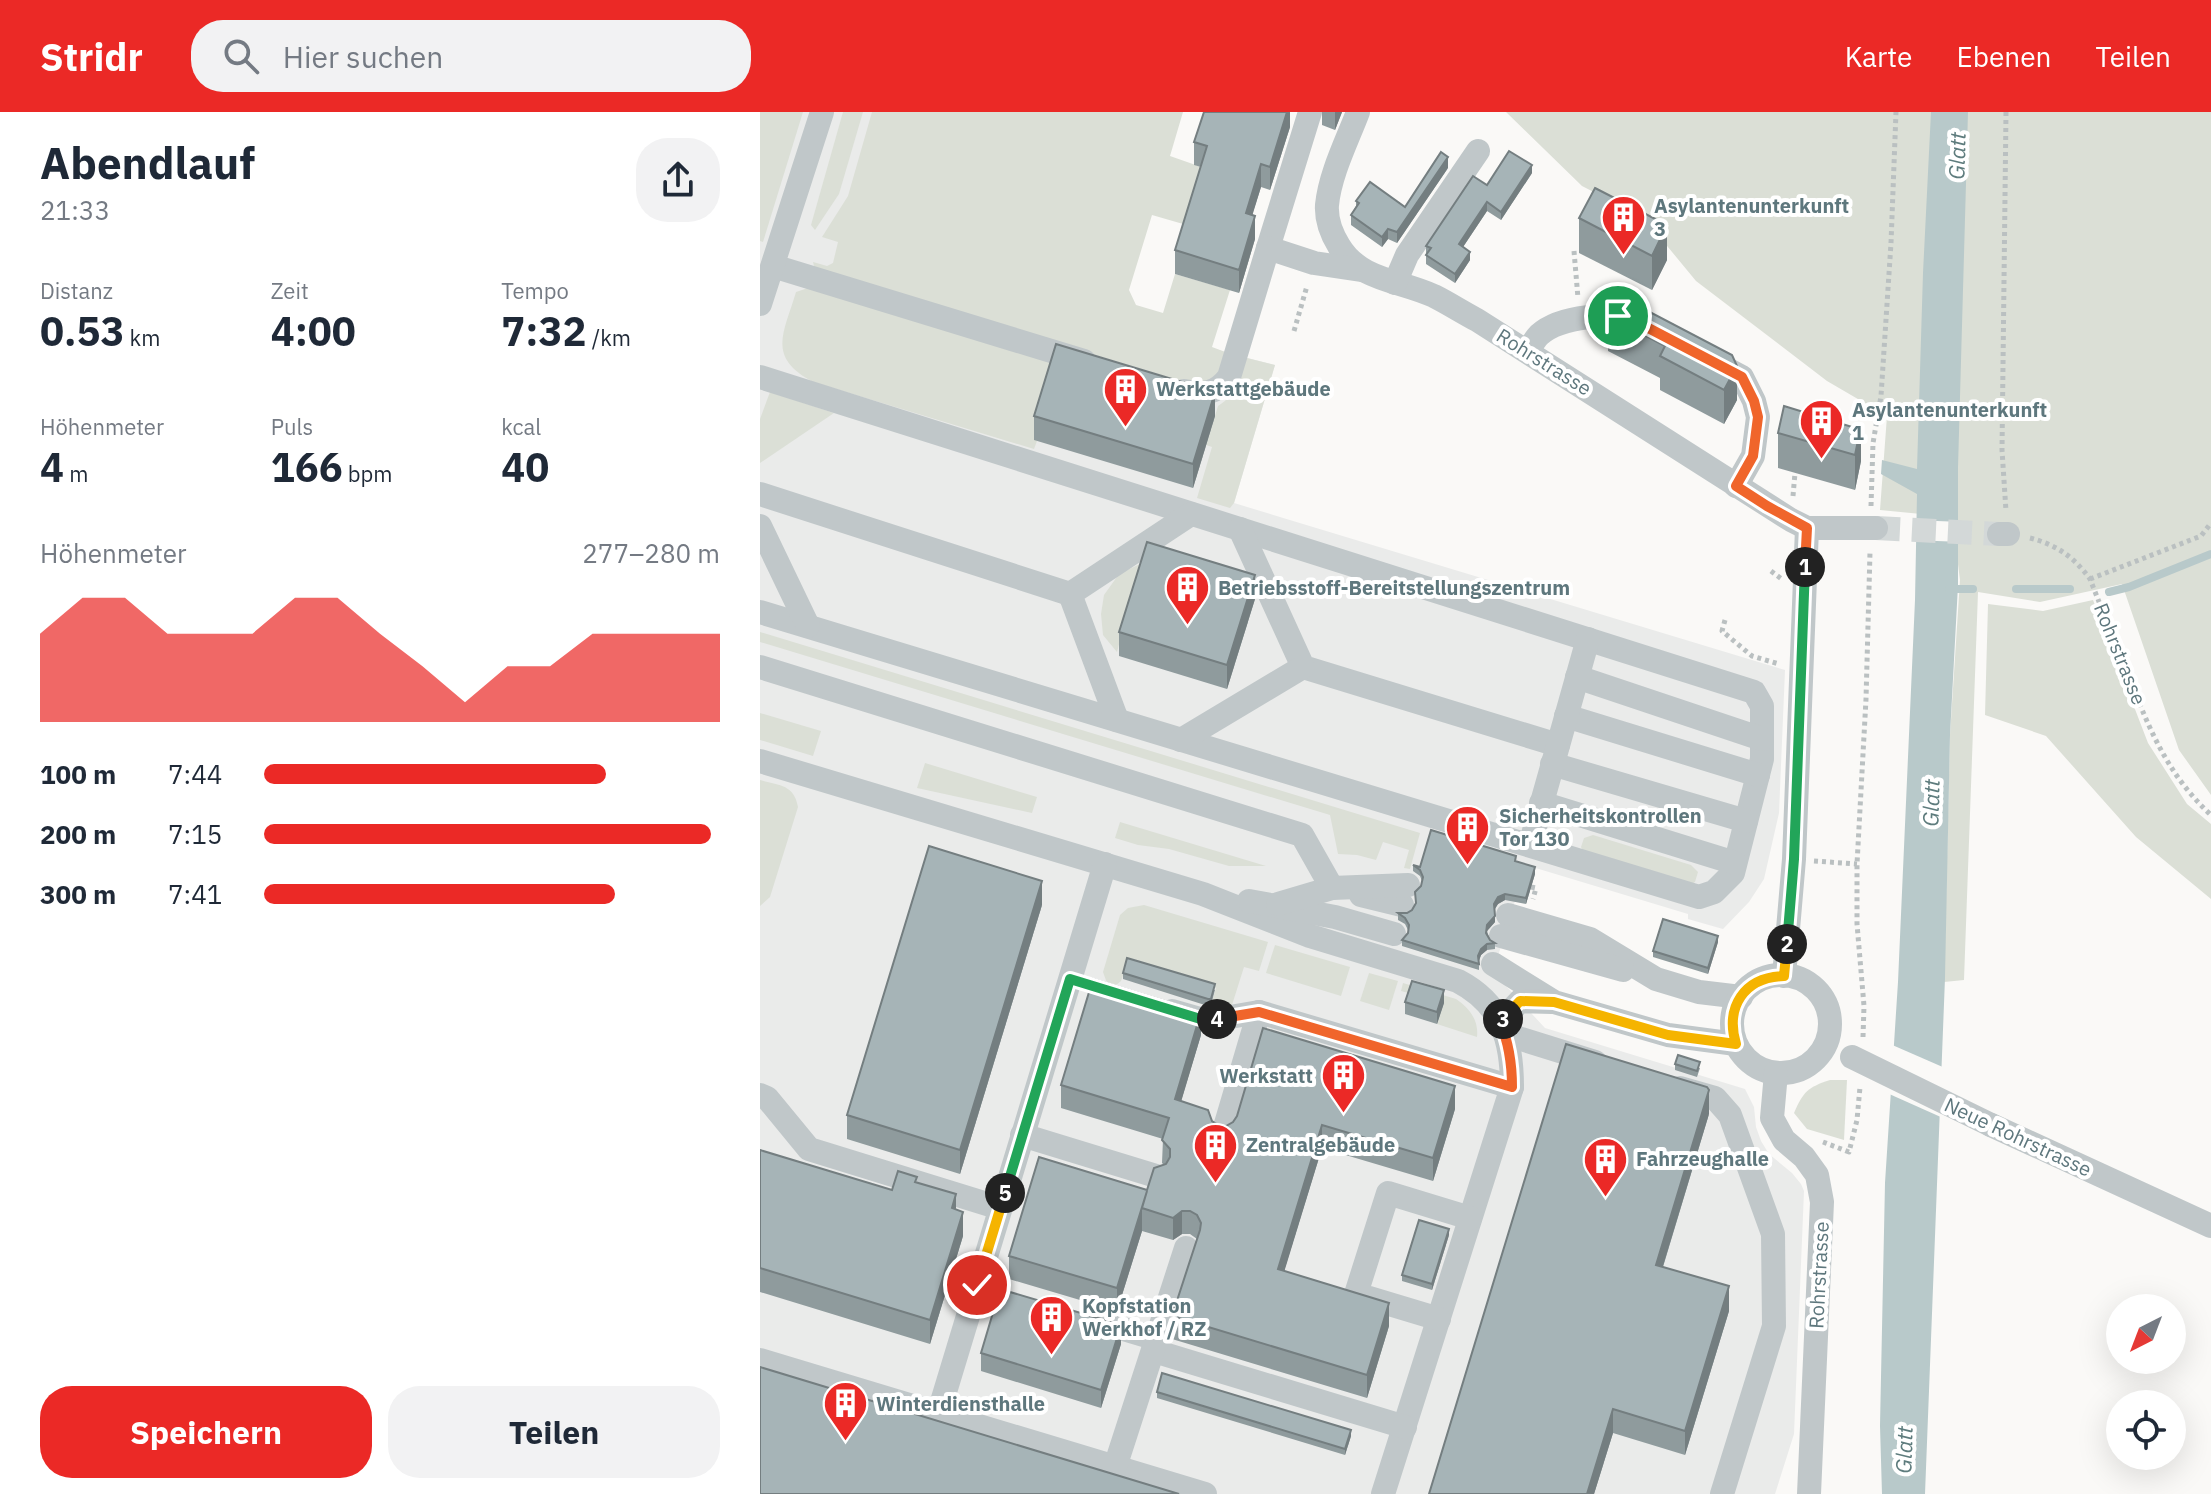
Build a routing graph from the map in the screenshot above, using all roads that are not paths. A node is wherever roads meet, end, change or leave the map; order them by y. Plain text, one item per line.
1 (822, 112) edge
2 (1310, 112) edge
3 (1358, 112) edge
4 (1478, 151) dead end
5 (1268, 248) junction
6 (773, 266) junction
7 (1361, 270) junction
8 (1395, 283) junction
9 (760, 304) edge
10 (1661, 334) edge
11 (1688, 348) edge
12 (1528, 351) junction
13 (1112, 369) edge
14 (760, 377) edge
15 (1157, 383) edge
16 (1758, 417) junction
17 (1786, 425) edge
18 (1736, 486) junction
19 (760, 494) edge
20 (1191, 514) junction
21 (760, 526) edge
22 (1807, 528) junction
23 (1873, 528) tunnel mouth
24 (1240, 529) junction
25 (1070, 594) junction
26 (760, 612) edge
27 (808, 626) junction
28 (1588, 639) junction
29 (760, 667) edge
30 (1303, 667) junction
31 (1577, 677) junction
32 (1566, 716) junction
33 (1117, 720) junction
34 (1762, 739) junction
35 (1181, 740) junction
36 (1555, 754) junction
37 (760, 761) edge
38 (1758, 775) junction
39 (1541, 803) junction
40 (1746, 821) junction
41 (1530, 845) junction
42 (1735, 863) junction
43 (1105, 864) junction
44 (1332, 888) junction
45 (1203, 894) junction
46 (1405, 895) dead end
47 (1276, 905) junction
48 (1504, 925) dead end
49 (1394, 934) dead end
50 (1493, 964) dead end
51 (1784, 976) junction
52 (1741, 997) junction
53 (1554, 1002) junction
54 (1146, 1003) edge
55 (1259, 1012) junction
56 (1503, 1028) junction
57 (1736, 1044) junction
58 (1825, 1045) junction
59 (1610, 1066) edge
60 (1776, 1073) junction
61 (1655, 1080) edge
62 (1512, 1087) junction
63 (760, 1095) edge
64 (1223, 1134) edge
65 (1022, 1135) junction
66 (1156, 1176) edge
67 (1000, 1208) junction
68 (1470, 1218) junction
69 (2211, 1226) edge
70 (1186, 1248) dead end
71 (1067, 1312) edge
72 (1439, 1319) junction
73 (1156, 1345) junction
74 (760, 1360) edge
75 (938, 1415) junction
76 (1405, 1427) junction
77 (1115, 1467) junction
78 (1205, 1494) edge
79 (1384, 1494) edge
80 (1722, 1494) edge
81 (1809, 1494) edge

1 - 6 street
2 - 5 street
3 - 7 street, Rohrstrasse
4 - 8 street
5 - 7 street
5 - 15 street
6 - 9 street
6 - 13 street
7 - 8 street, Rohrstrasse
8 - 12 street, Rohrstrasse
10 - 12 street
11 - 16 street
12 - 18 street, Rohrstrasse
14 - 20 street
16 - 17 street
16 - 18 street
18 - 22 street, Rohrstrasse
19 - 25 street
20 - 24 street
20 - 25 street
21 - 27 street
22 - 23 street, Rohrstrasse
22 - 51 street
24 - 28 street
24 - 30 street
25 - 33 street
26 - 27 street
27 - 33 street
28 - 31 street
28 - 34 street
29 - 44 street
30 - 35 street
30 - 36 street
31 - 32 street
31 - 34 street
32 - 36 street
32 - 38 street
33 - 35 street
34 - 38 street
35 - 41 street
36 - 39 street
36 - 40 street
37 - 43 street
38 - 40 street
39 - 41 street
39 - 42 street
40 - 42 street
41 - 42 street
43 - 45 street
43 - 65 street
44 - 46 street
44 - 47 street
45 - 47 street
45 - 56 street
47 - 49 street
48 - 52 street
50 - 53 street
51 - 52 street
51 - 58 street
52 - 57 street
53 - 56 street
53 - 57 street
54 - 55 street
55 - 62 street
55 - 64 street
56 - 59 street
56 - 62 street
57 - 60 street
58 - 60 street
58 - 69 street, Neue Rohrstrasse, bridge
60 - 81 street, Rohrstrasse
61 - 80 street
62 - 68 street
63 - 67 street
65 - 66 street
65 - 67 street
67 - 75 street
68 - 72 street
68 - 72 street
70 - 73 street
71 - 73 street
72 - 76 street
73 - 76 street
73 - 77 street
74 - 75 street
75 - 77 street
76 - 79 street
77 - 78 street

